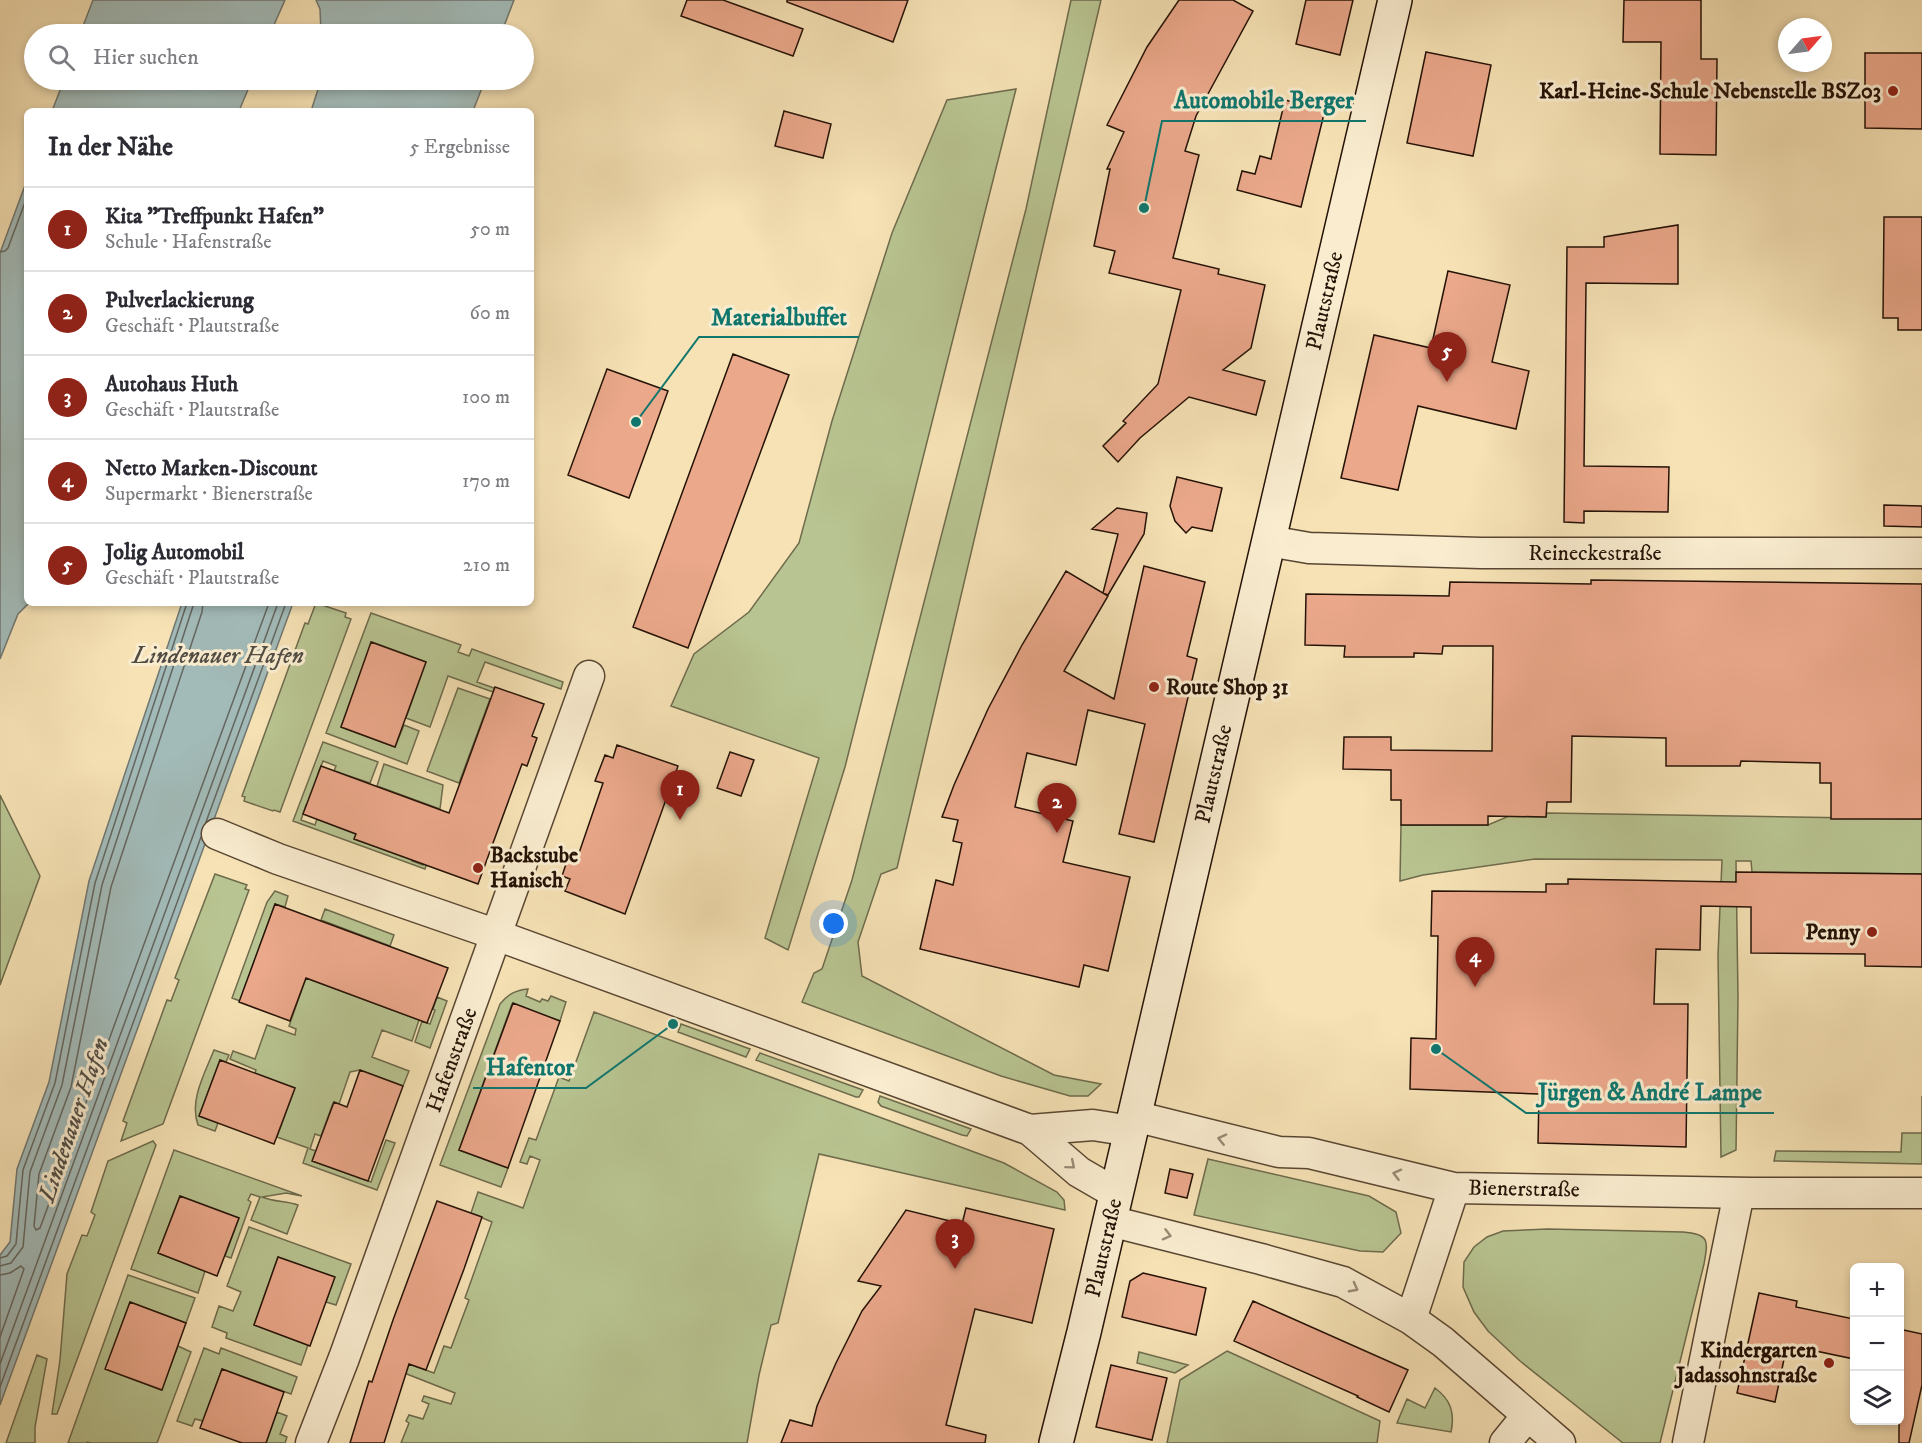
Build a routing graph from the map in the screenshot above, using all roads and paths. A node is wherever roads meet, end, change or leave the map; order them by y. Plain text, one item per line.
1 (1395, 0) edge
2 (1269, 541) junction
3 (1922, 553) edge
4 (589, 676) dead end
5 (217, 834) dead end
6 (497, 936) junction
7 (1132, 1124) junction
8 (1030, 1130) junction
9 (1454, 1188) junction
10 (1739, 1193) junction
11 (1922, 1193) edge
12 (1113, 1207) junction
13 (1412, 1319) junction
14 (1527, 1416) junction
15 (311, 1443) edge
16 (1056, 1443) edge
17 (1505, 1443) edge
18 (1560, 1443) edge
19 (1688, 1443) edge

1 - 2 main road, Plautstraße
2 - 3 street, Reineckestraße
2 - 7 main road, Plautstraße
4 - 6 street, Hafenstraße
5 - 6 street
6 - 8 street
6 - 15 street, Hafenstraße
7 - 8 street, Bienerstraße
9 -> 7 street, Bienerstraße
7 - 12 main road, Plautstraße
8 -> 12 street
9 - 10 street, Bienerstraße
9 - 13 street
10 - 11 street, Bienerstraße
10 - 19 street
12 -> 13 street
12 - 16 main road, Plautstraße
13 - 14 street
14 - 17 street
14 - 18 street

